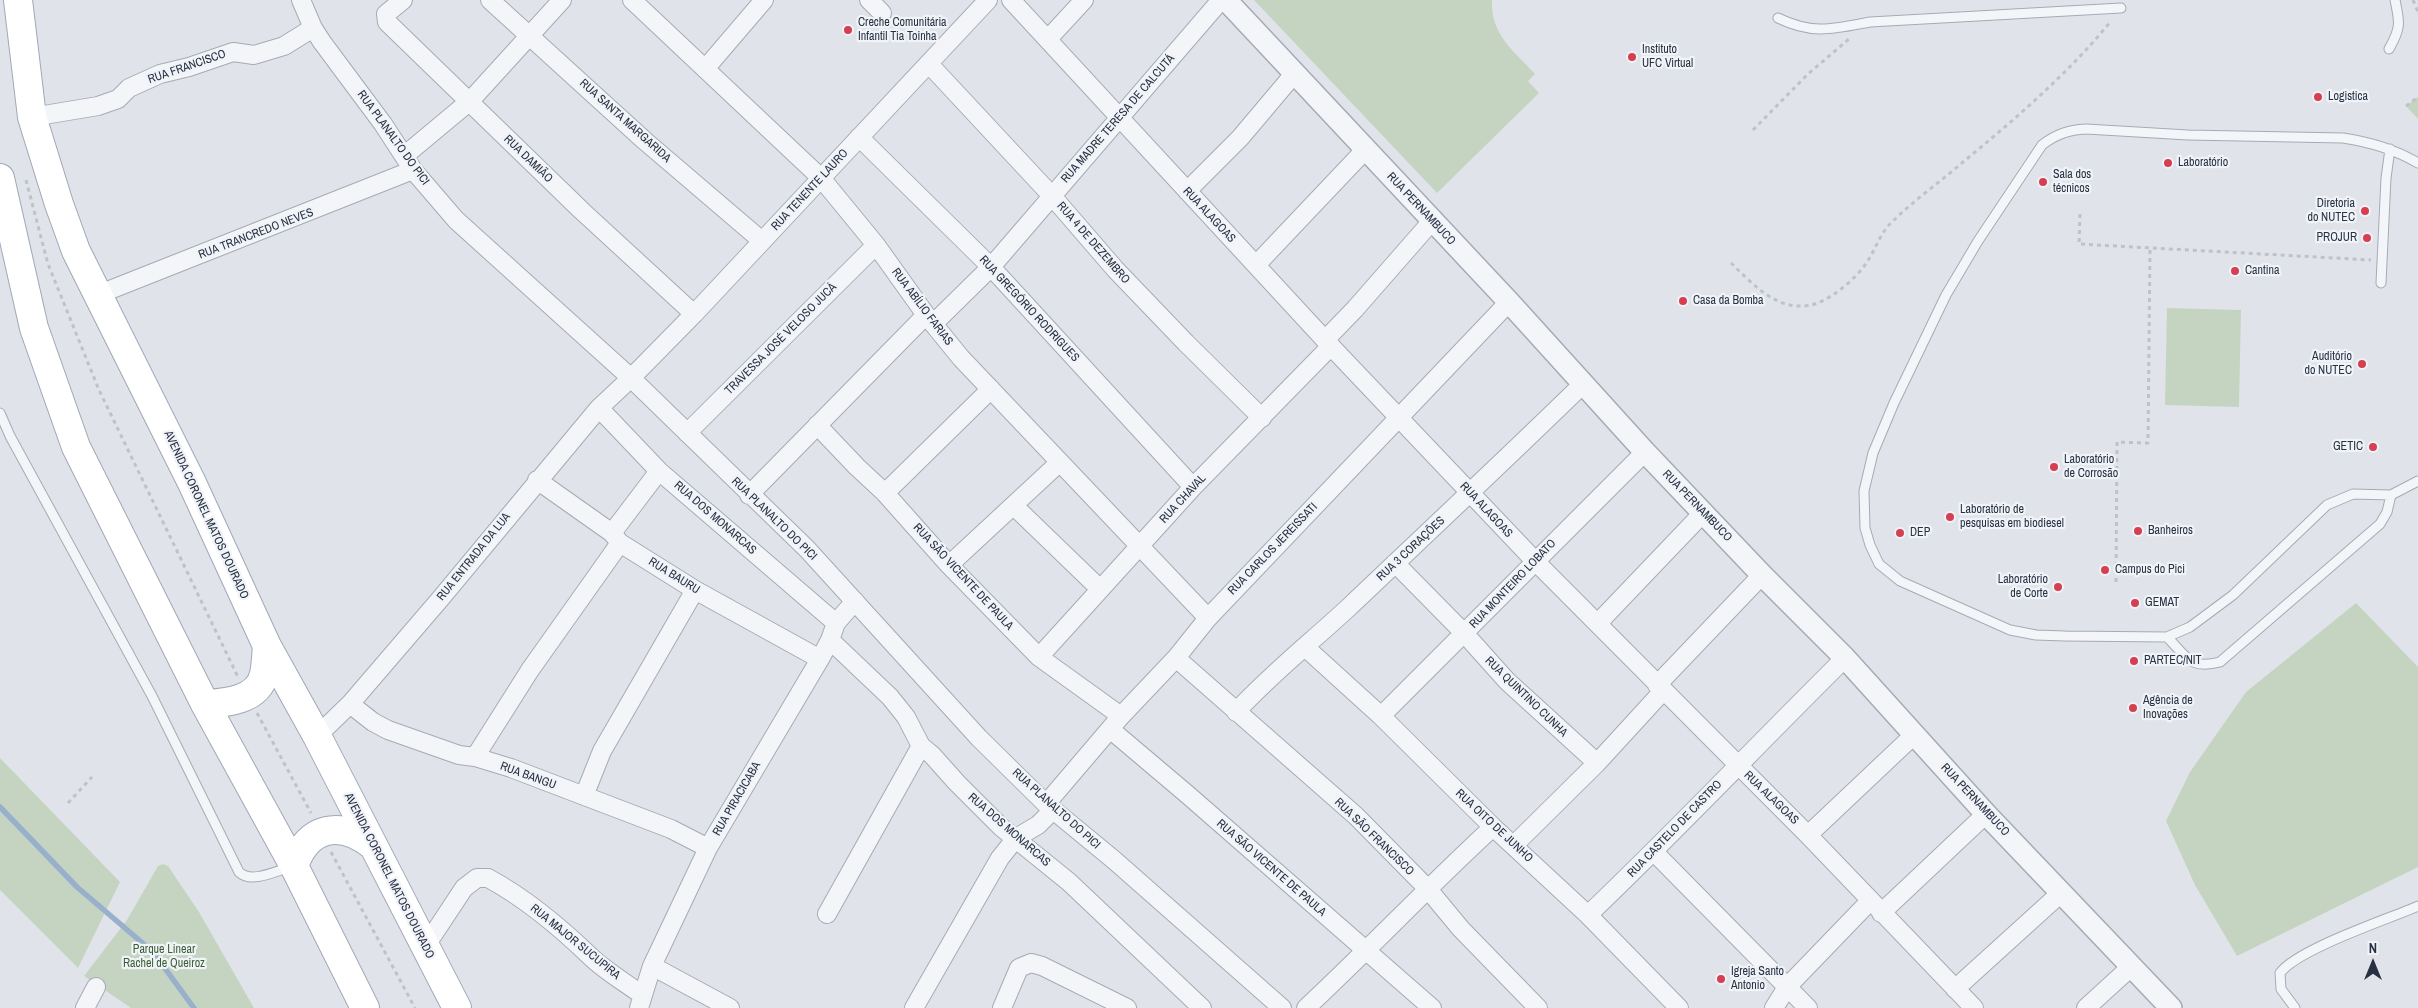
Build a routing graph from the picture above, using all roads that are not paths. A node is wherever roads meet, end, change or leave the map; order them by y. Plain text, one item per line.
1 (18, 0) edge
2 (301, 0) edge
3 (403, 0) edge
4 (490, 0) edge
5 (562, 0) edge
6 (632, 0) edge
7 (764, 0) edge
8 (869, 0) edge
9 (988, 0) edge
10 (1012, 0) edge
11 (1084, 0) edge
12 (1220, 0) edge
13 (1226, 0) edge
14 (2395, 0) edge
15 (2121, 8) road end
16 (882, 13) dead end
17 (1778, 18) dead end
18 (313, 28) junction
19 (531, 35) junction
20 (1048, 39) junction
21 (2389, 49) dead end
22 (928, 64) junction
23 (704, 69) junction
24 (1294, 74) junction
25 (470, 101) junction
26 (32, 117) junction
27 (1120, 118) junction
28 (859, 137) junction
29 (1366, 149) junction
30 (2390, 149) junction
31 (409, 163) junction
32 (2418, 163) edge
33 (12, 175) edge
34 (821, 178) junction
35 (1187, 191) junction
36 (1052, 196) junction
37 (3, 207) edge
38 (1432, 221) junction
39 (762, 241) junction
40 (876, 245) junction
41 (1256, 265) junction
42 (991, 267) junction
43 (2381, 283) dead end
44 (97, 295) junction
45 (1509, 302) junction
46 (694, 314) junction
47 (929, 320) junction
48 (1328, 343) junction
49 (632, 378) junction
50 (1583, 384) junction
51 (991, 389) junction
52 (599, 408) junction
53 (0, 413) edge
54 (1262, 418) junction
55 (1399, 418) junction
56 (816, 425) junction
57 (687, 433) junction
58 (1645, 452) junction
59 (1060, 462) junction
60 (659, 471) junction
61 (537, 480) junction
62 (2418, 482) edge
63 (1193, 487) junction
64 (885, 492) junction
65 (1471, 494) junction
66 (749, 495) junction
67 (2391, 495) junction
68 (1014, 506) junction
69 (1704, 512) junction
70 (616, 538) junction
71 (1139, 546) junction
72 (1534, 561) junction
73 (1395, 563) junction
74 (949, 565) junction
75 (1762, 574) junction
76 (1100, 589) junction
77 (695, 590) junction
78 (856, 601) junction
79 (1208, 618) junction
80 (836, 623) junction
81 (1598, 623) junction
82 (1464, 633) junction
83 (2167, 637) junction
84 (830, 640) junction
85 (267, 646) junction
86 (1305, 647) junction
87 (1039, 657) junction
88 (1176, 658) junction
89 (1846, 658) junction
90 (820, 659) junction
91 (1660, 688) junction
92 (205, 704) junction
93 (350, 704) junction
94 (1236, 712) junction
95 (1381, 716) junction
96 (1115, 723) junction
97 (1915, 734) junction
98 (318, 736) junction
99 (921, 746) junction
100 (475, 757) junction
101 (1597, 763) junction
102 (1737, 765) junction
103 (584, 796) junction
104 (1049, 807) junction
105 (1986, 814) junction
106 (1492, 827) junction
107 (1808, 834) junction
108 (1016, 838) junction
109 (372, 845) junction
110 (1514, 845) junction
111 (708, 848) junction
112 (1654, 852) junction
113 (294, 866) junction
114 (1427, 888) junction
115 (2062, 892) junction
116 (2418, 906) edge
117 (1875, 907) junction
118 (827, 914) dead end
119 (1588, 915) junction
120 (425, 947) junction
121 (1368, 950) junction
122 (652, 966) junction
123 (2132, 966) junction
124 (96, 987) dead end
125 (1787, 987) junction
126 (1955, 989) junction
127 (641, 1002) edge
128 (85, 1008) edge
129 (365, 1008) edge
130 (457, 1008) edge
131 (730, 1008) edge
132 (914, 1008) edge
133 (1002, 1008) edge
134 (1127, 1008) edge
135 (1202, 1008) edge
136 (1282, 1008) edge
137 (1306, 1008) edge
138 (1432, 1008) edge
139 (1538, 1008) edge
140 (1679, 1008) edge
141 (1774, 1008) edge
142 (1808, 1008) edge
143 (1974, 1008) edge
144 (2086, 1008) edge
145 (2171, 1008) edge
146 (2295, 1008) edge

1 - 26 main road, AVENIDA CORONEL MATOS DOURADO
2 - 18 street, RUA PLANALTO DO PICI
3 - 25 street, RUA DAMIÃO
4 - 19 street, RUA SANTA MARGARIDA
5 - 19 street, RUA TRANCREDO NEVES
6 - 23 street, RUA ABÍLIO FARIAS
7 - 23 street
8 - 16 street
9 - 22 street, RUA TENENTE LAURO
10 - 20 street, RUA ALAGOAS
11 - 20 street
12 - 27 street, RUA MADRE TERESA DE CALCUTÁ
13 - 24 street, RUA PERNAMBUCO
14 - 21 lane
15 - 17 lane
18 - 26 street, RUA FRANCISCO
18 - 31 street, RUA PLANALTO DO PICI
19 - 25 street, RUA TRANCREDO NEVES
19 - 39 street, RUA SANTA MARGARIDA
20 - 27 street, RUA ALAGOAS
22 - 28 street, RUA TENENTE LAURO
22 - 36 street, RUA 4 DE DEZEMBRO
23 - 34 street, RUA ABÍLIO FARIAS
24 - 29 street, RUA PERNAMBUCO
24 - 35 street
25 - 31 street, RUA TRANCREDO NEVES
25 - 46 street, RUA DAMIÃO
26 - 44 main road, AVENIDA CORONEL MATOS DOURADO
27 - 35 street, RUA ALAGOAS
27 - 36 street, RUA MADRE TERESA DE CALCUTÁ
28 - 34 street, RUA TENENTE LAURO
28 - 42 street, RUA GREGÓRIO RODRIGUES
29 - 38 street, RUA PERNAMBUCO
29 - 41 street
30 - 32 lane
30 - 43 lane
30 - 83 lane
31 - 44 street, RUA TRANCREDO NEVES
31 - 49 street, RUA PLANALTO DO PICI
33 - 37 main road
34 - 39 street, RUA TENENTE LAURO
34 - 40 street, RUA ABÍLIO FARIAS
35 - 41 street, RUA ALAGOAS
36 - 42 street, RUA MADRE TERESA DE CALCUTÁ
36 - 54 street, RUA 4 DE DEZEMBRO
37 - 92 main road
38 - 45 street, RUA PERNAMBUCO
38 - 48 street, RUA CHAVAL
39 - 46 street, RUA TENENTE LAURO
40 - 47 street, RUA ABÍLIO FARIAS
40 - 57 street, TRAVESSA JOSÉ VELOSO JUCÁ
41 - 48 street, RUA ALAGOAS
42 - 47 street, RUA MADRE TERESA DE CALCUTÁ
42 - 63 street, RUA GREGÓRIO RODRIGUES
44 - 85 main road, AVENIDA CORONEL MATOS DOURADO
45 - 50 street, RUA PERNAMBUCO
45 - 55 street, RUA CARLOS JEREISSATI
46 - 49 street, RUA TENENTE LAURO
47 - 51 street, RUA ABÍLIO FARIAS
47 - 56 street, RUA MADRE TERESA DE CALCUTÁ
48 - 54 street, RUA CHAVAL
48 - 55 street, RUA ALAGOAS
49 - 52 street, RUA ENTRADA DA LUA
49 - 57 street, RUA PLANALTO DO PICI
50 - 58 street, RUA PERNAMBUCO
50 - 65 street, RUA 3 CORAÇÕES
51 - 59 street, RUA ABÍLIO FARIAS
51 - 64 street
52 - 60 street, RUA DOS MONARCAS
52 - 61 street, RUA ENTRADA DA LUA
53 - 113 lane
54 - 63 street, RUA CHAVAL
55 - 65 street, RUA ALAGOAS
55 - 79 street, RUA CARLOS JEREISSATI
56 - 64 street, RUA SÃO VICENTE DE PAULA
56 - 66 street, RUA MADRE TERESA DE CALCUTÁ
57 - 66 street, RUA PLANALTO DO PICI
58 - 69 street, RUA PERNAMBUCO
58 - 72 street, RUA MONTEIRO LOBATO
59 - 68 street
59 - 71 street, RUA ABÍLIO FARIAS
60 - 70 street
60 - 80 street, RUA DOS MONARCAS
61 - 70 street, RUA BAURU
61 - 93 street, RUA ENTRADA DA LUA
62 - 67 lane
63 - 71 street, RUA CHAVAL
64 - 74 street, RUA SÃO VICENTE DE PAULA
65 - 72 street, RUA ALAGOAS
65 - 73 street, RUA 3 CORAÇÕES
66 - 78 street, RUA PLANALTO DO PICI
67 - 83 lane
67 - 83 lane
68 - 74 street
68 - 76 street
69 - 75 street, RUA PERNAMBUCO
69 - 81 street
70 - 77 street, RUA BAURU
70 - 100 street
71 - 76 street, RUA CHAVAL
71 - 79 street, RUA ABÍLIO FARIAS
72 - 81 street, RUA ALAGOAS
72 - 82 street, RUA MONTEIRO LOBATO
73 - 82 street, RUA QUINTINO CUNHA
73 - 86 street, RUA 3 CORAÇÕES
74 - 87 street, RUA SÃO VICENTE DE PAULA
75 - 89 street, RUA PERNAMBUCO
75 - 91 street
76 - 87 street, RUA CHAVAL
77 - 90 street, RUA BAURU
77 - 103 street
78 - 80 street, RUA PIRACICABA
78 - 104 street, RUA PLANALTO DO PICI
79 - 88 street, RUA CARLOS JEREISSATI
80 - 84 street, RUA PIRACICABA
81 - 91 street, RUA ALAGOAS
82 - 95 street, RUA MONTEIRO LOBATO
82 - 101 street, RUA QUINTINO CUNHA
84 - 90 street, RUA PIRACICABA
84 - 99 street, RUA DOS MONARCAS
85 - 92 main road
85 - 98 main road, AVENIDA CORONEL MATOS DOURADO
86 - 94 street, RUA 3 CORAÇÕES
86 - 95 street, RUA OITO DE JUNHO
87 - 96 street, RUA SÃO VICENTE DE PAULA
88 - 94 street, RUA SÃO FRANCISCO
88 - 96 street, RUA CARLOS JEREISSATI
89 - 97 street, RUA PERNAMBUCO
89 - 102 street, RUA CASTELO DE CASTRO
90 - 111 street, RUA PIRACICABA
91 - 101 street
91 - 102 street, RUA ALAGOAS
92 - 113 main road
93 - 98 street, RUA ENTRADA DA LUA
93 - 100 street, RUA BANGU
94 - 114 street, RUA SÃO FRANCISCO
95 - 106 street, RUA OITO DE JUNHO
96 - 104 street, RUA CARLOS JEREISSATI
96 - 121 street, RUA SÃO VICENTE DE PAULA
97 - 105 street, RUA PERNAMBUCO
97 - 107 street
98 - 109 main road, AVENIDA CORONEL MATOS DOURADO
99 - 108 street, RUA DOS MONARCAS
99 - 118 street
100 - 103 street, RUA BANGU
101 - 110 street
102 - 107 street, RUA ALAGOAS
102 - 112 street, RUA CASTELO DE CASTRO
103 - 111 street, RUA BANGU
104 - 108 street, RUA CARLOS JEREISSATI
104 - 136 street, RUA PLANALTO DO PICI
105 - 115 street, RUA PERNAMBUCO
105 - 117 street
106 - 110 street, RUA OITO DE JUNHO
106 - 114 street
107 - 117 street, RUA ALAGOAS
108 - 132 street
108 - 135 street, RUA DOS MONARCAS
109 - 113 main road
109 - 120 main road, AVENIDA CORONEL MATOS DOURADO
110 - 119 street, RUA OITO DE JUNHO
111 - 122 street, RUA PIRACICABA
112 - 119 street, RUA CASTELO DE CASTRO
112 - 125 street
113 - 129 main road
114 - 121 street
114 - 139 street, RUA SÃO FRANCISCO
115 - 123 street, RUA PERNAMBUCO
115 - 126 street
116 - 146 lane
117 - 125 street
117 - 126 street, RUA ALAGOAS
119 - 140 street, RUA OITO DE JUNHO
120 - 127 street, RUA MAJOR SUCUPIRA
120 - 130 main road, AVENIDA CORONEL MATOS DOURADO
121 - 137 street
121 - 138 street, RUA SÃO VICENTE DE PAULA
122 - 127 street, RUA PIRACICABA
122 - 131 street
123 - 144 street
123 - 145 street, RUA PERNAMBUCO
124 - 128 street
125 - 141 street
125 - 142 street
126 - 143 street, RUA ALAGOAS
133 - 134 street

